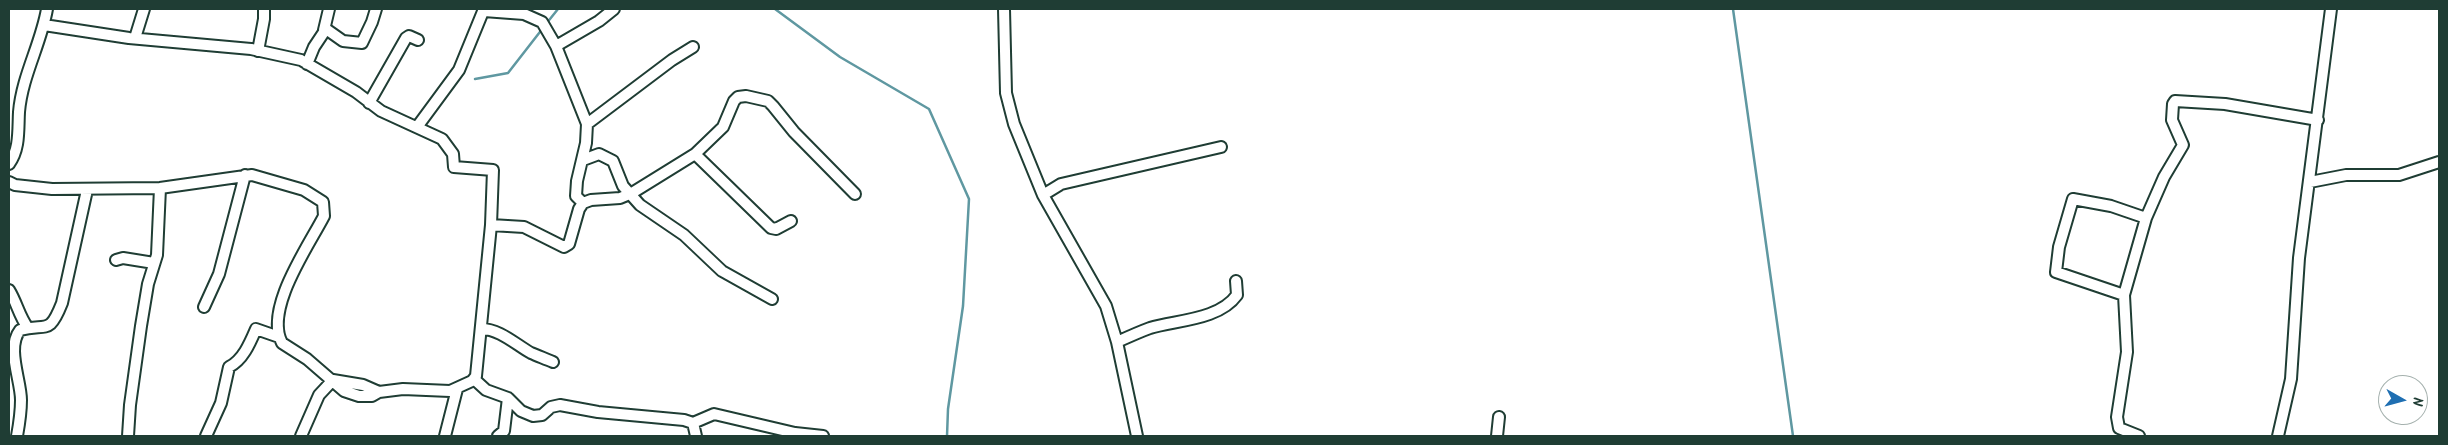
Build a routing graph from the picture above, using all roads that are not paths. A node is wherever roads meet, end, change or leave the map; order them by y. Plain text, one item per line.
1 (47, 9) edge
2 (144, 9) edge
3 (264, 9) edge
4 (329, 9) edge
5 (376, 9) edge
6 (614, 9) edge
7 (1004, 9) edge
8 (2331, 9) edge
9 (484, 10) edge
10 (44, 25) junction
11 (324, 30) junction
12 (135, 38) junction
13 (418, 40) dead end
14 (556, 46) junction
15 (693, 47) dead end
16 (258, 51) junction
17 (307, 64) junction
18 (369, 103) junction
19 (2318, 120) junction
20 (587, 124) junction
21 (417, 127) junction
22 (1221, 147) dead end
23 (695, 154) junction
24 (583, 160) junction
25 (2439, 162) edge
26 (9, 164) edge
27 (245, 175) junction
28 (9, 182) edge
29 (2310, 182) junction
30 (160, 188) junction
31 (87, 190) junction
32 (632, 193) junction
33 (855, 194) dead end
34 (1043, 195) junction
35 (583, 203) junction
36 (2146, 218) junction
37 (791, 221) dead end
38 (491, 226) junction
39 (116, 260) dead end
40 (154, 263) junction
41 (1236, 281) dead end
42 (9, 290) edge
43 (2124, 295) junction
44 (772, 299) dead end
45 (204, 307) dead end
46 (28, 328) junction
47 (482, 329) junction
48 (278, 336) junction
49 (1118, 342) junction
50 (553, 362) dead end
51 (474, 379) junction
52 (333, 380) junction
53 (9, 389) edge
54 (457, 390) junction
55 (20, 393) junction
56 (508, 398) junction
57 (1499, 417) dead end
58 (693, 423) junction
59 (17, 436) edge
60 (128, 436) edge
61 (206, 436) edge
62 (301, 436) edge
63 (445, 436) edge
64 (498, 436) edge
65 (696, 436) edge
66 (823, 436) edge
67 (1137, 436) edge
68 (1497, 436) edge
69 (2139, 436) edge
70 (2278, 436) edge

1 - 10 street
2 - 12 street
3 - 16 street
4 - 11 street
5 - 11 street
6 - 14 street
7 - 34 street
8 - 19 street
9 - 14 street
9 - 21 street
10 - 12 street
10 - 26 street
11 - 17 street
12 - 16 street
13 - 18 street
14 - 20 street
15 - 20 street
16 - 17 street
17 - 18 street
18 - 21 street
19 - 29 street
19 - 36 street
20 - 24 street
21 - 38 street
22 - 34 street
23 - 32 street
23 - 33 street
23 - 37 street
24 - 32 street
24 - 35 street
25 - 29 street
27 - 30 street
27 - 45 street
27 - 48 street
28 - 31 street
29 - 70 street
30 - 31 street
30 - 40 street
31 - 46 street
32 - 35 street
32 - 44 street
34 - 49 street
35 - 38 street
36 - 43 street
36 - 43 street
38 - 47 street
39 - 40 street
40 - 60 street
41 - 49 street
42 - 46 street
43 - 69 street
46 - 55 street
47 - 50 street
47 - 51 street
48 - 52 street
48 - 61 street
49 - 67 street
51 - 54 street
51 - 56 street
52 - 54 street
52 - 62 street
53 - 55 street
54 - 63 street
55 - 59 street
56 - 58 street
56 - 64 street
57 - 68 street
58 - 65 street
58 - 66 street

